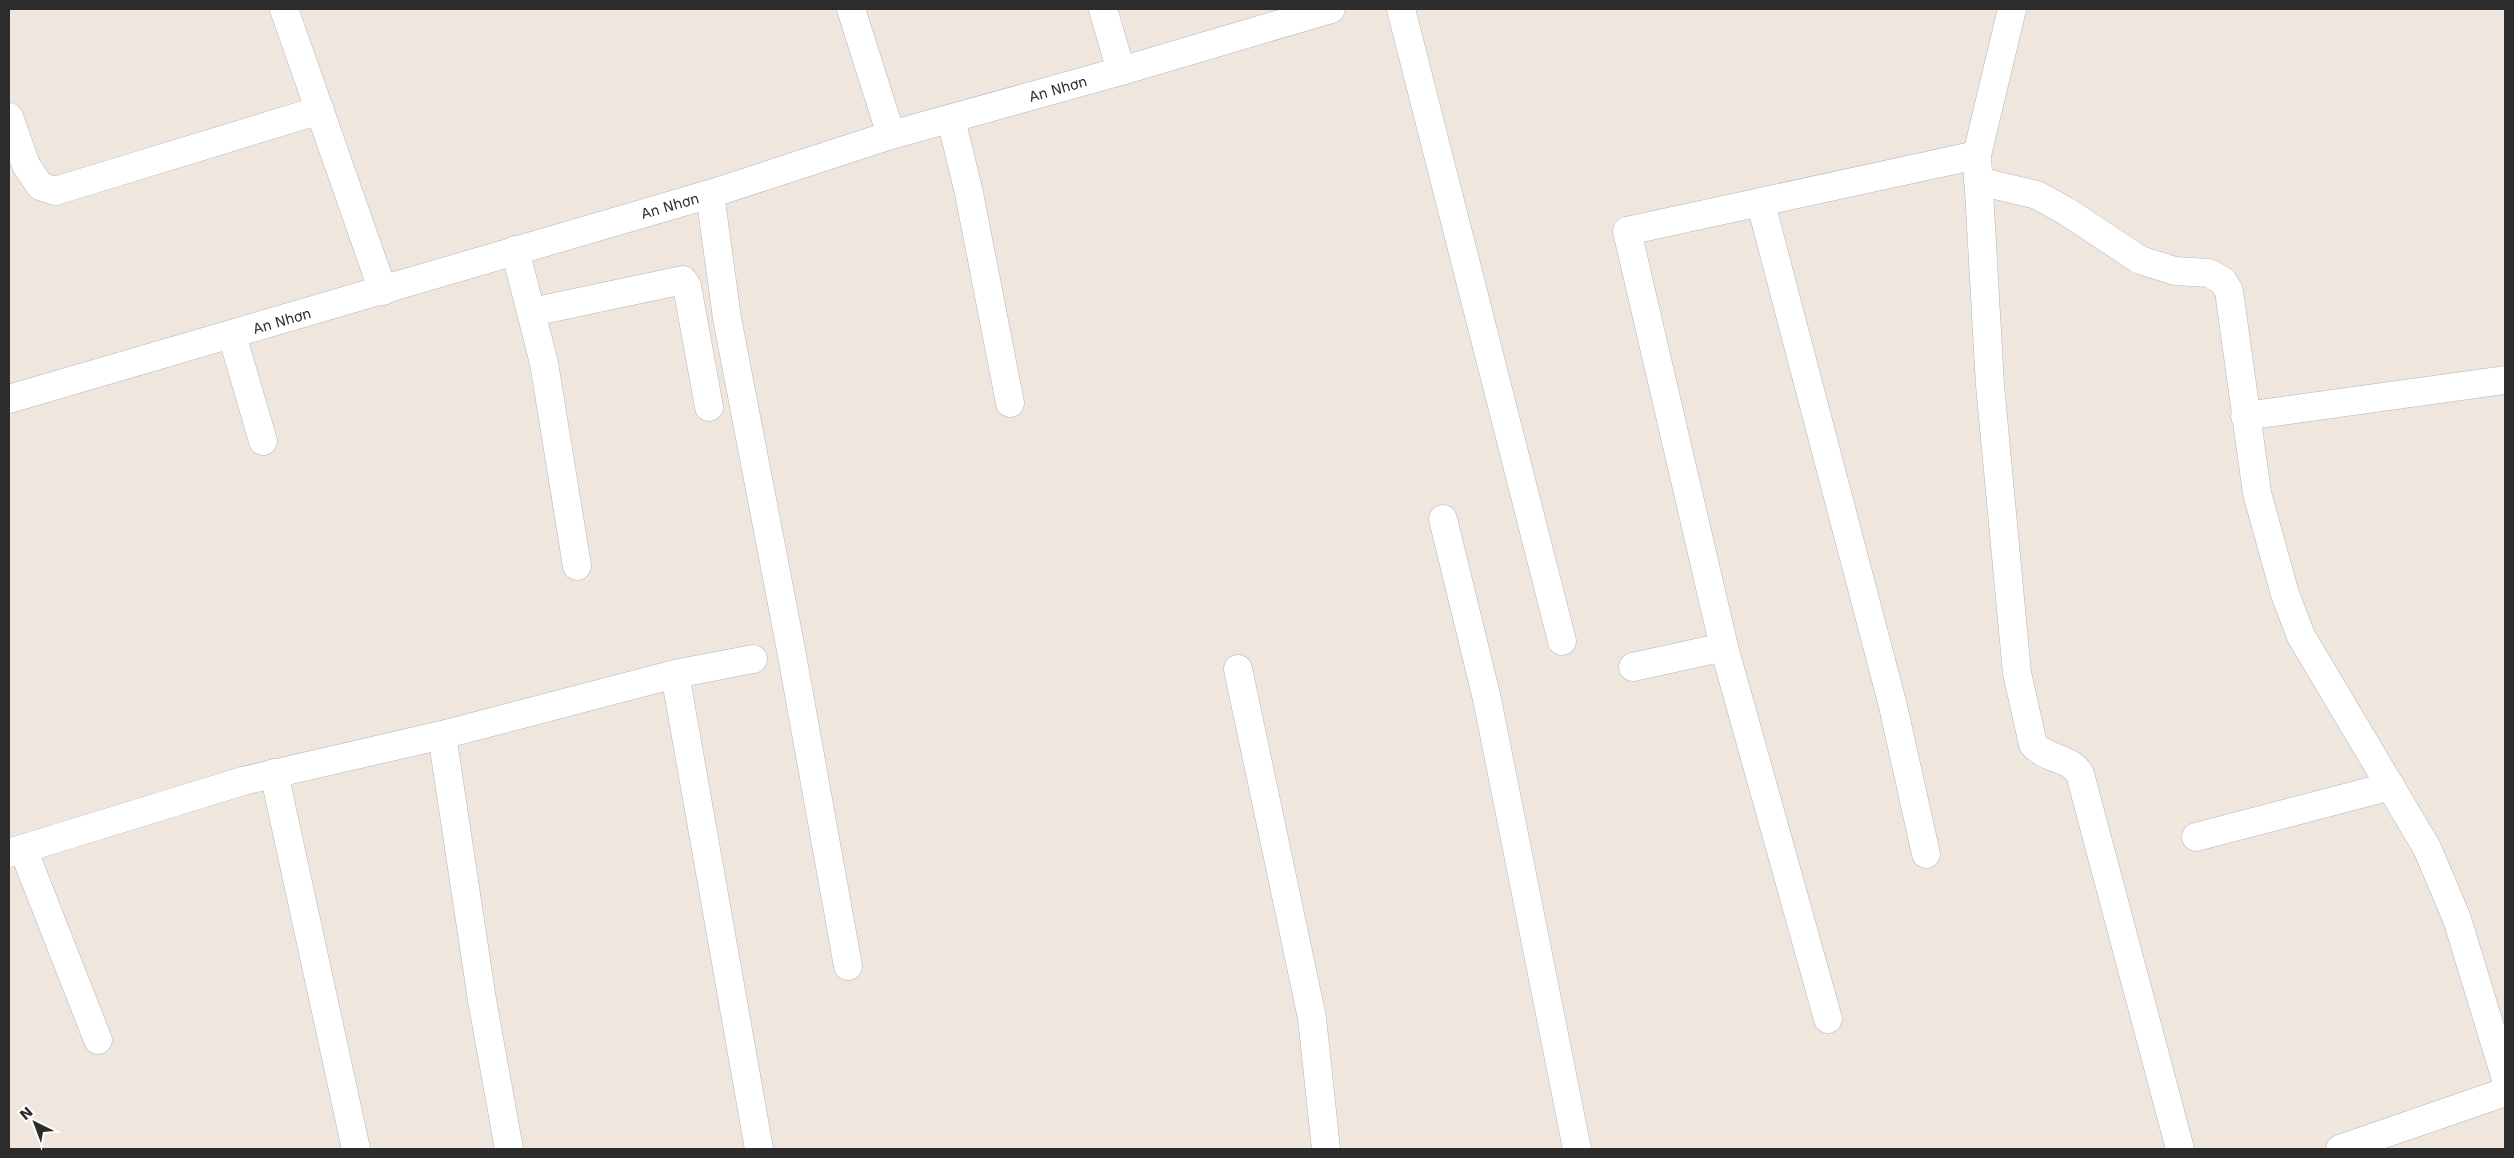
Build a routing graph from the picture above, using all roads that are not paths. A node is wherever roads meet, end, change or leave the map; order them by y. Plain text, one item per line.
1 (284, 9) edge
2 (851, 9) edge
3 (1103, 9) edge
4 (1331, 9) edge
5 (1401, 9) edge
6 (2012, 9) edge
7 (1121, 71) junction
8 (320, 110) junction
9 (9, 117) edge
10 (951, 119) junction
11 (891, 135) junction
12 (1978, 168) junction
13 (710, 194) junction
14 (1761, 204) junction
15 (515, 250) junction
16 (383, 291) junction
17 (532, 312) junction
18 (232, 336) junction
19 (2505, 380) edge
20 (9, 399) edge
21 (1010, 403) dead end
22 (709, 407) dead end
23 (2245, 416) junction
24 (263, 441) dead end
25 (1443, 519) dead end
26 (577, 566) dead end
27 (1562, 641) dead end
28 (1724, 647) junction
29 (752, 659) dead end
30 (1633, 667) dead end
31 (1238, 669) dead end
32 (675, 674) junction
33 (442, 735) junction
34 (274, 773) junction
35 (2391, 786) junction
36 (2196, 837) dead end
37 (16, 851) edge
38 (1926, 854) dead end
39 (848, 966) dead end
40 (1828, 1019) dead end
41 (98, 1040) dead end
42 (2505, 1076) edge
43 (2505, 1092) edge
44 (356, 1149) edge
45 (509, 1149) edge
46 (759, 1149) edge
47 (1326, 1149) edge
48 (1577, 1149) edge
49 (2180, 1149) edge
50 (2340, 1149) edge

1 - 8 street
2 - 11 street
3 - 7 street
4 - 7 street, An Nhơn
5 - 27 street
6 - 12 street
7 - 10 street, An Nhơn
8 - 9 street
8 - 16 street
10 - 11 street, An Nhơn
10 - 21 street
11 - 13 street, An Nhơn
12 - 14 street
12 - 23 street
12 - 49 street
13 - 15 street, An Nhơn
13 - 39 street
14 - 28 street
14 - 38 street
15 - 16 street, An Nhơn
15 - 17 street
16 - 18 street, An Nhơn
17 - 22 street
17 - 26 street
18 - 20 street, An Nhơn
18 - 24 street
19 - 23 street
23 - 35 street
25 - 48 street
28 - 30 street
28 - 40 street
29 - 32 street
31 - 47 street
32 - 33 street
32 - 46 street
33 - 34 street
33 - 45 street
34 - 37 street
34 - 44 street
35 - 36 street
35 - 42 street
37 - 41 street
43 - 50 street

